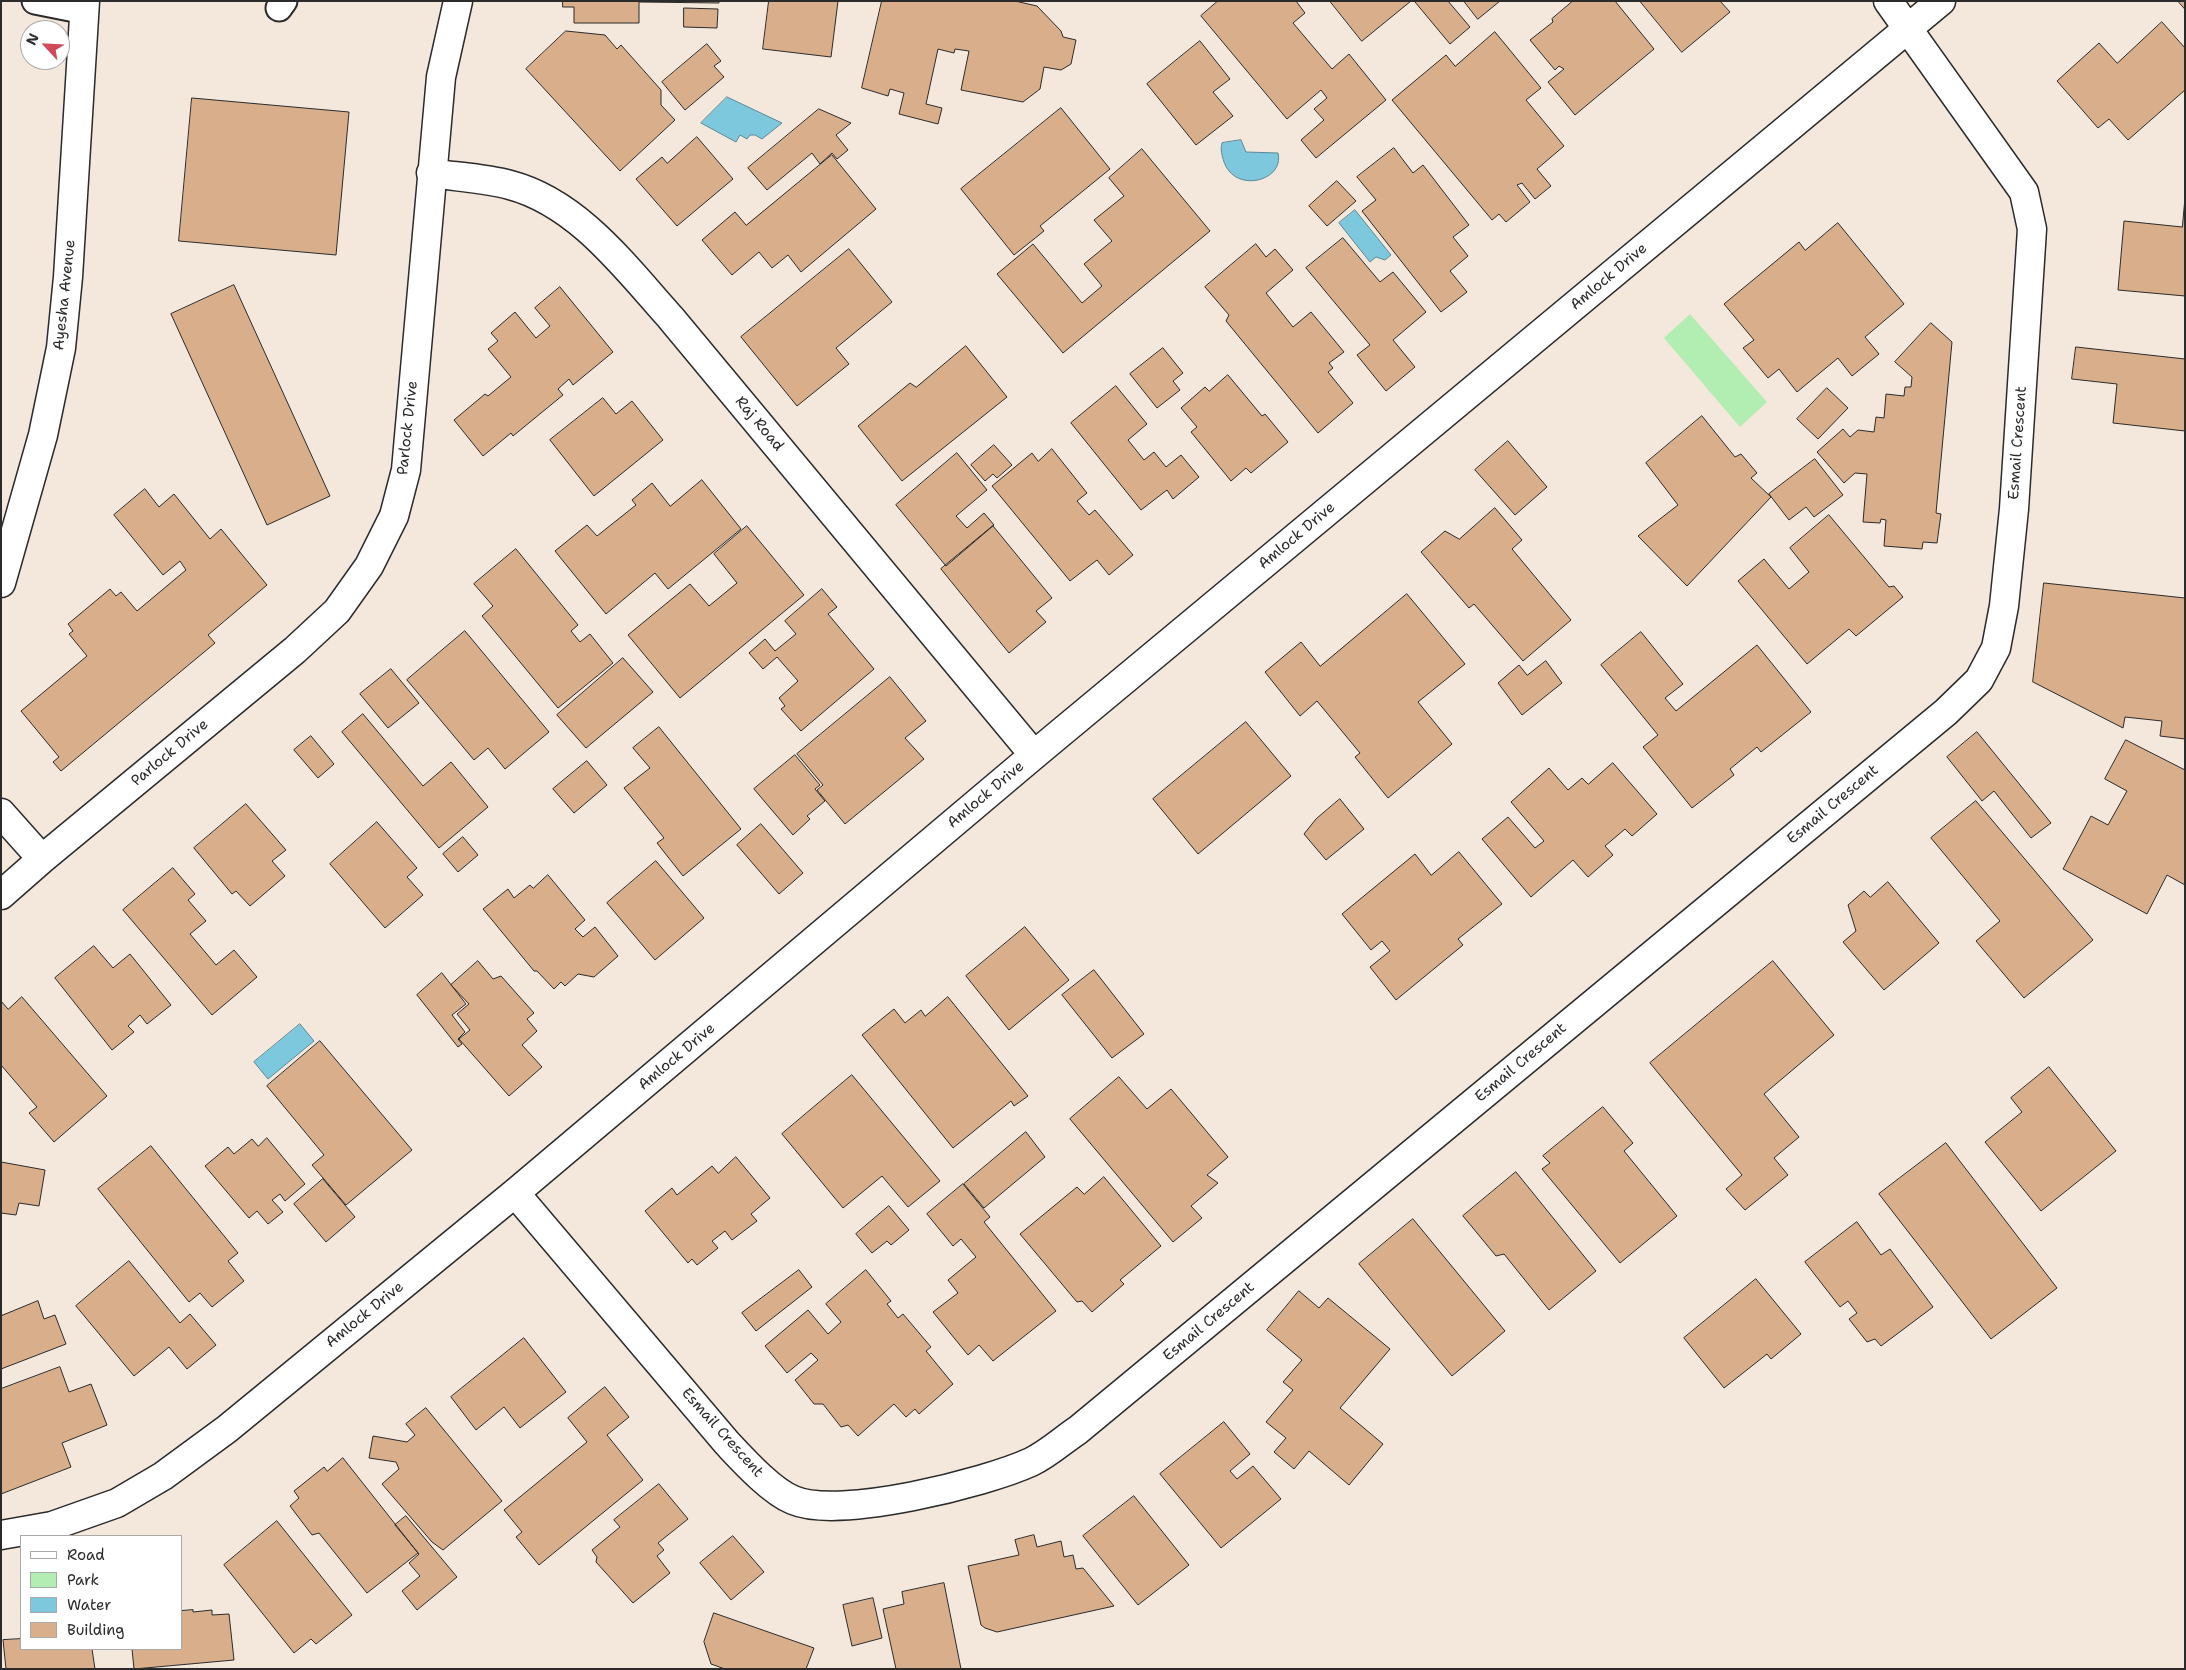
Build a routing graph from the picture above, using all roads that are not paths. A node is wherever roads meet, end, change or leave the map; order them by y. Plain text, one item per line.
1 (35, 1) edge
2 (458, 1) edge
3 (1888, 1) edge
4 (1941, 1) edge
5 (85, 6) edge
6 (1907, 29) junction
7 (431, 173) junction
8 (1, 583) edge
9 (1034, 755) junction
10 (1, 813) edge
11 (42, 859) junction
12 (1, 895) edge
13 (514, 1193) junction
14 (1, 1535) edge

1 - 5 lane
2 - 7 street, Parlock Drive
3 - 6 street, Esmail Crescent
4 - 6 street, Amlock Drive
5 - 8 street, Ayesha Avenue
6 - 9 street, Amlock Drive
6 - 13 street, Esmail Crescent
7 - 9 street, Raj Road
7 - 11 street, Parlock Drive
9 - 13 street, Amlock Drive
10 - 11 street
11 - 12 street, Parlock Drive
13 - 14 street, Amlock Drive

